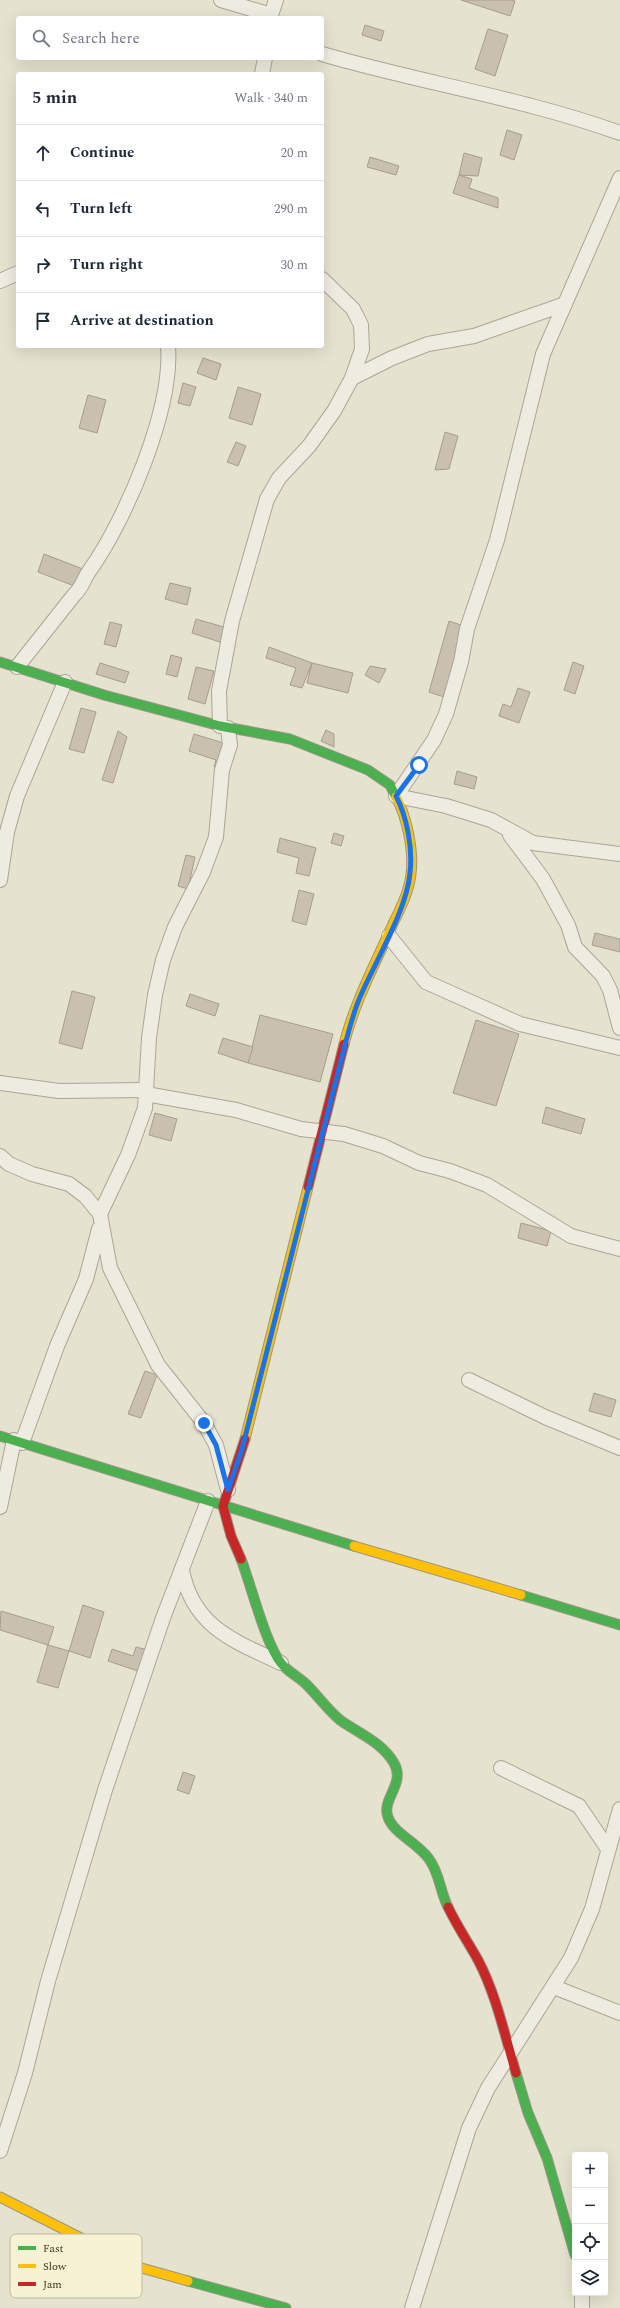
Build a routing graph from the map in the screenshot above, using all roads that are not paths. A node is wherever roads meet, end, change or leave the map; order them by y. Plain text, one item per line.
1 (221, 0) edge
2 (276, 0) edge
3 (270, 16) edge
4 (324, 55) edge
5 (265, 60) edge
6 (262, 72) edge
7 (620, 133) edge
8 (620, 178) edge
9 (16, 274) edge
10 (324, 281) edge
11 (0, 282) edge
12 (565, 304) junction
13 (168, 348) edge
14 (352, 378) junction
15 (0, 662) edge
16 (17, 667) junction
17 (65, 682) junction
18 (224, 727) junction
19 (396, 796) junction
20 (504, 827) junction
21 (620, 854) edge
22 (0, 880) edge
23 (388, 936) junction
24 (620, 1028) edge
25 (620, 1048) edge
26 (0, 1083) edge
27 (147, 1092) junction
28 (323, 1130) junction
29 (0, 1156) edge
30 (100, 1217) junction
31 (620, 1248) edge
32 (469, 1380) dead end
33 (0, 1436) edge
34 (18, 1442) junction
35 (620, 1448) edge
36 (228, 1490) junction
37 (208, 1501) junction
38 (223, 1506) junction
39 (0, 1507) edge
40 (182, 1570) junction
41 (620, 1625) edge
42 (281, 1663) junction
43 (500, 1768) dead end
44 (620, 1809) edge
45 (608, 1849) junction
46 (554, 1987) junction
47 (620, 2013) edge
48 (509, 2055) junction
49 (0, 2151) edge
50 (0, 2197) edge
51 (73, 2234) edge
52 (572, 2245) edge
53 (142, 2268) edge
54 (582, 2296) edge
55 (286, 2308) edge
56 (412, 2308) edge
57 (582, 2308) edge

1 - 3 street
2 - 3 street
4 - 7 street
5 - 6 street
8 - 12 street
9 - 11 street
10 - 14 street
12 - 14 street
12 - 19 street
13 - 16 street
14 - 18 street
15 - 16 street
16 - 17 street
17 - 18 street
17 - 22 street
18 - 19 street
18 - 27 street
19 - 20 street
19 - 23 street
20 - 21 street
20 - 24 street
23 - 25 street
23 - 28 street
26 - 27 street
27 - 28 street
27 - 30 street
28 - 31 street
28 - 36 street
29 - 30 street
30 - 34 street
30 - 36 street
32 - 35 street
33 - 34 street
34 - 37 street
34 - 39 street
36 - 38 street
37 - 38 street
37 - 40 street
38 - 41 street
38 - 42 street
40 - 42 street
40 - 49 street
42 - 48 street
43 - 45 street
44 - 45 street
45 - 46 street
46 - 47 street
46 - 48 street
48 - 52 street
48 - 56 street
50 - 51 street
53 - 55 street
54 - 57 street

